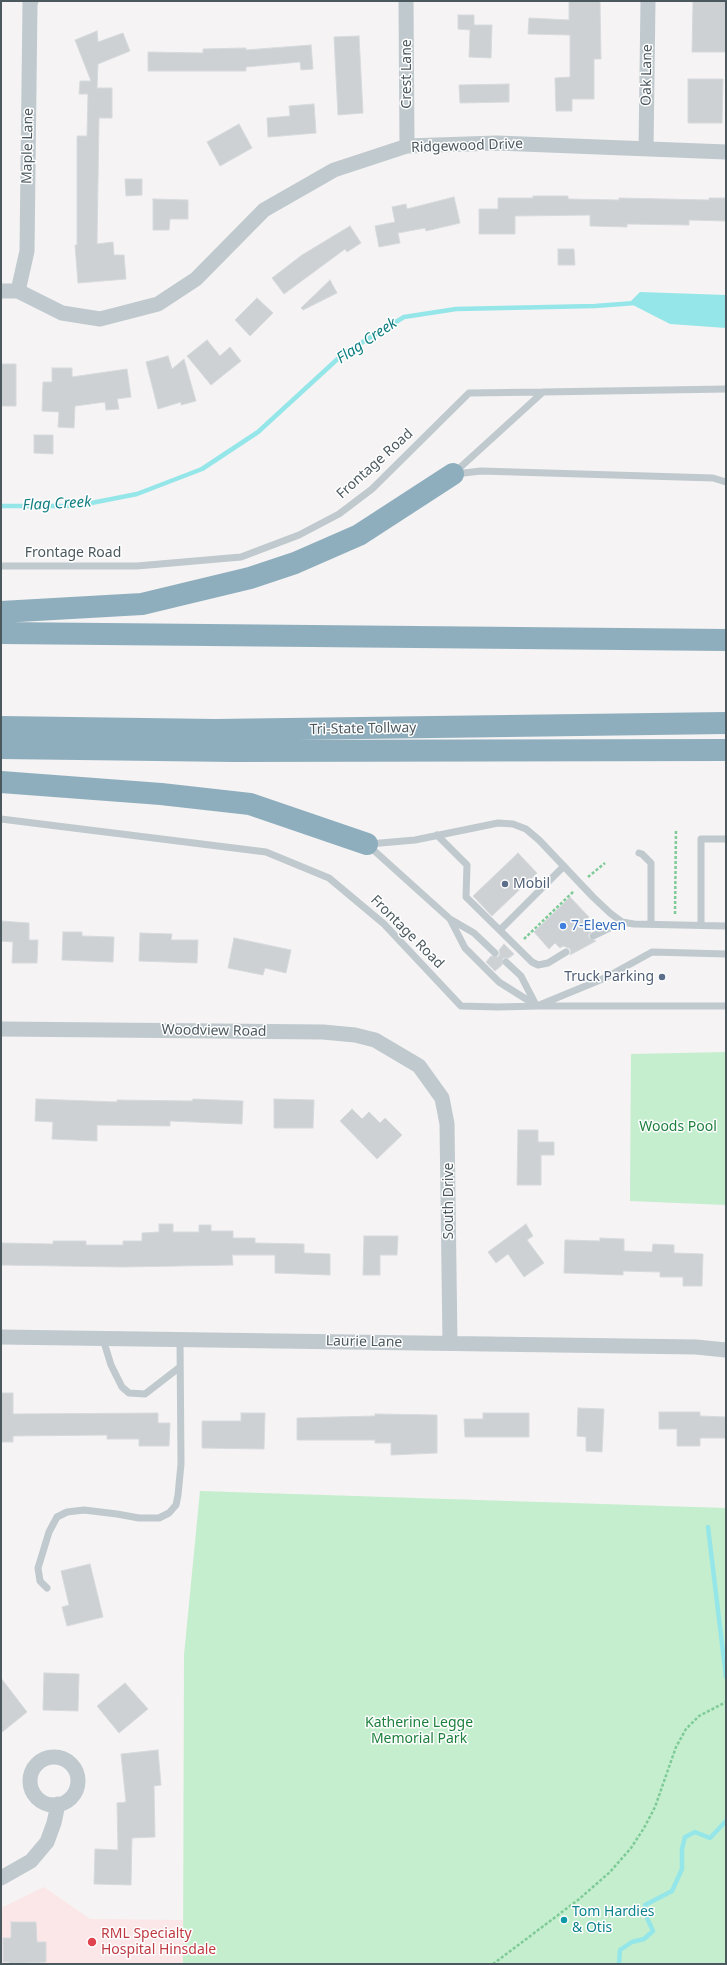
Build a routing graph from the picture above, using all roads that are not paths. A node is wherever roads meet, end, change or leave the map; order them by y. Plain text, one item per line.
1 (31, 1) edge
2 (406, 1) edge
3 (648, 1) edge
4 (407, 146) junction
5 (646, 149) junction
6 (726, 152) edge
7 (1, 291) edge
8 (18, 291) junction
9 (726, 389) edge
10 (543, 392) junction
11 (452, 474) junction
12 (726, 482) edge
13 (1, 566) edge
14 (1, 612) edge
15 (1, 633) edge
16 (726, 640) edge
17 (726, 723) edge
18 (1, 727) edge
19 (1, 748) edge
20 (726, 750) edge
21 (1, 782) edge
22 (1, 819) edge
23 (437, 835) junction
24 (726, 839) edge
25 (367, 844) junction
26 (639, 854) dead end
27 (564, 866) junction
28 (450, 919) junction
29 (622, 922) junction
30 (651, 924) junction
31 (701, 925) junction
32 (726, 926) edge
33 (500, 930) junction
34 (593, 936) dead end
35 (566, 952) dead end
36 (495, 953) dead end
37 (726, 954) edge
38 (506, 962) dead end
39 (536, 1006) junction
40 (726, 1006) edge
41 (1, 1029) edge
42 (419, 1066) joint
43 (1, 1337) edge
44 (103, 1339) junction
45 (180, 1340) junction
46 (450, 1343) junction
47 (726, 1350) edge
48 (180, 1367) junction
49 (47, 1588) dead end
50 (58, 1804) dead end
51 (1, 1878) edge

1 - 8 street, Maple Lane
2 - 4 street, Crest Lane
3 - 5 street, Oak Lane
4 - 5 street, Ridgewood Drive
4 - 8 street, Ridgewood Drive
5 - 6 street, Ridgewood Drive
7 - 8 street, Ridgewood Drive
9 - 10 lane, Frontage Road
10 - 11 lane
10 - 13 lane, Frontage Road
11 - 12 lane
11 - 14 highway
15 - 16 highway
17 - 18 highway, Tri-State Tollway
19 - 20 highway, Tri-State Tollway
21 - 25 highway
22 - 39 lane, Frontage Road
23 - 25 lane
23 - 27 lane
23 - 33 lane
24 - 31 lane
25 - 28 lane
26 - 30 lane
27 - 29 lane
27 - 33 lane
28 - 36 lane
28 - 39 lane
29 - 30 lane
29 - 34 lane
30 - 31 lane
31 - 32 lane
33 - 35 lane
37 - 39 lane
38 - 39 lane
39 - 40 lane, Frontage Road
41 - 42 street, Woodview Road
42 - 46 street, South Drive
43 - 44 street, Laurie Lane
44 - 45 street, Laurie Lane
44 - 48 lane
45 - 46 street, Laurie Lane
45 - 48 lane
46 - 47 street, Laurie Lane
48 - 49 lane
50 - 51 street

